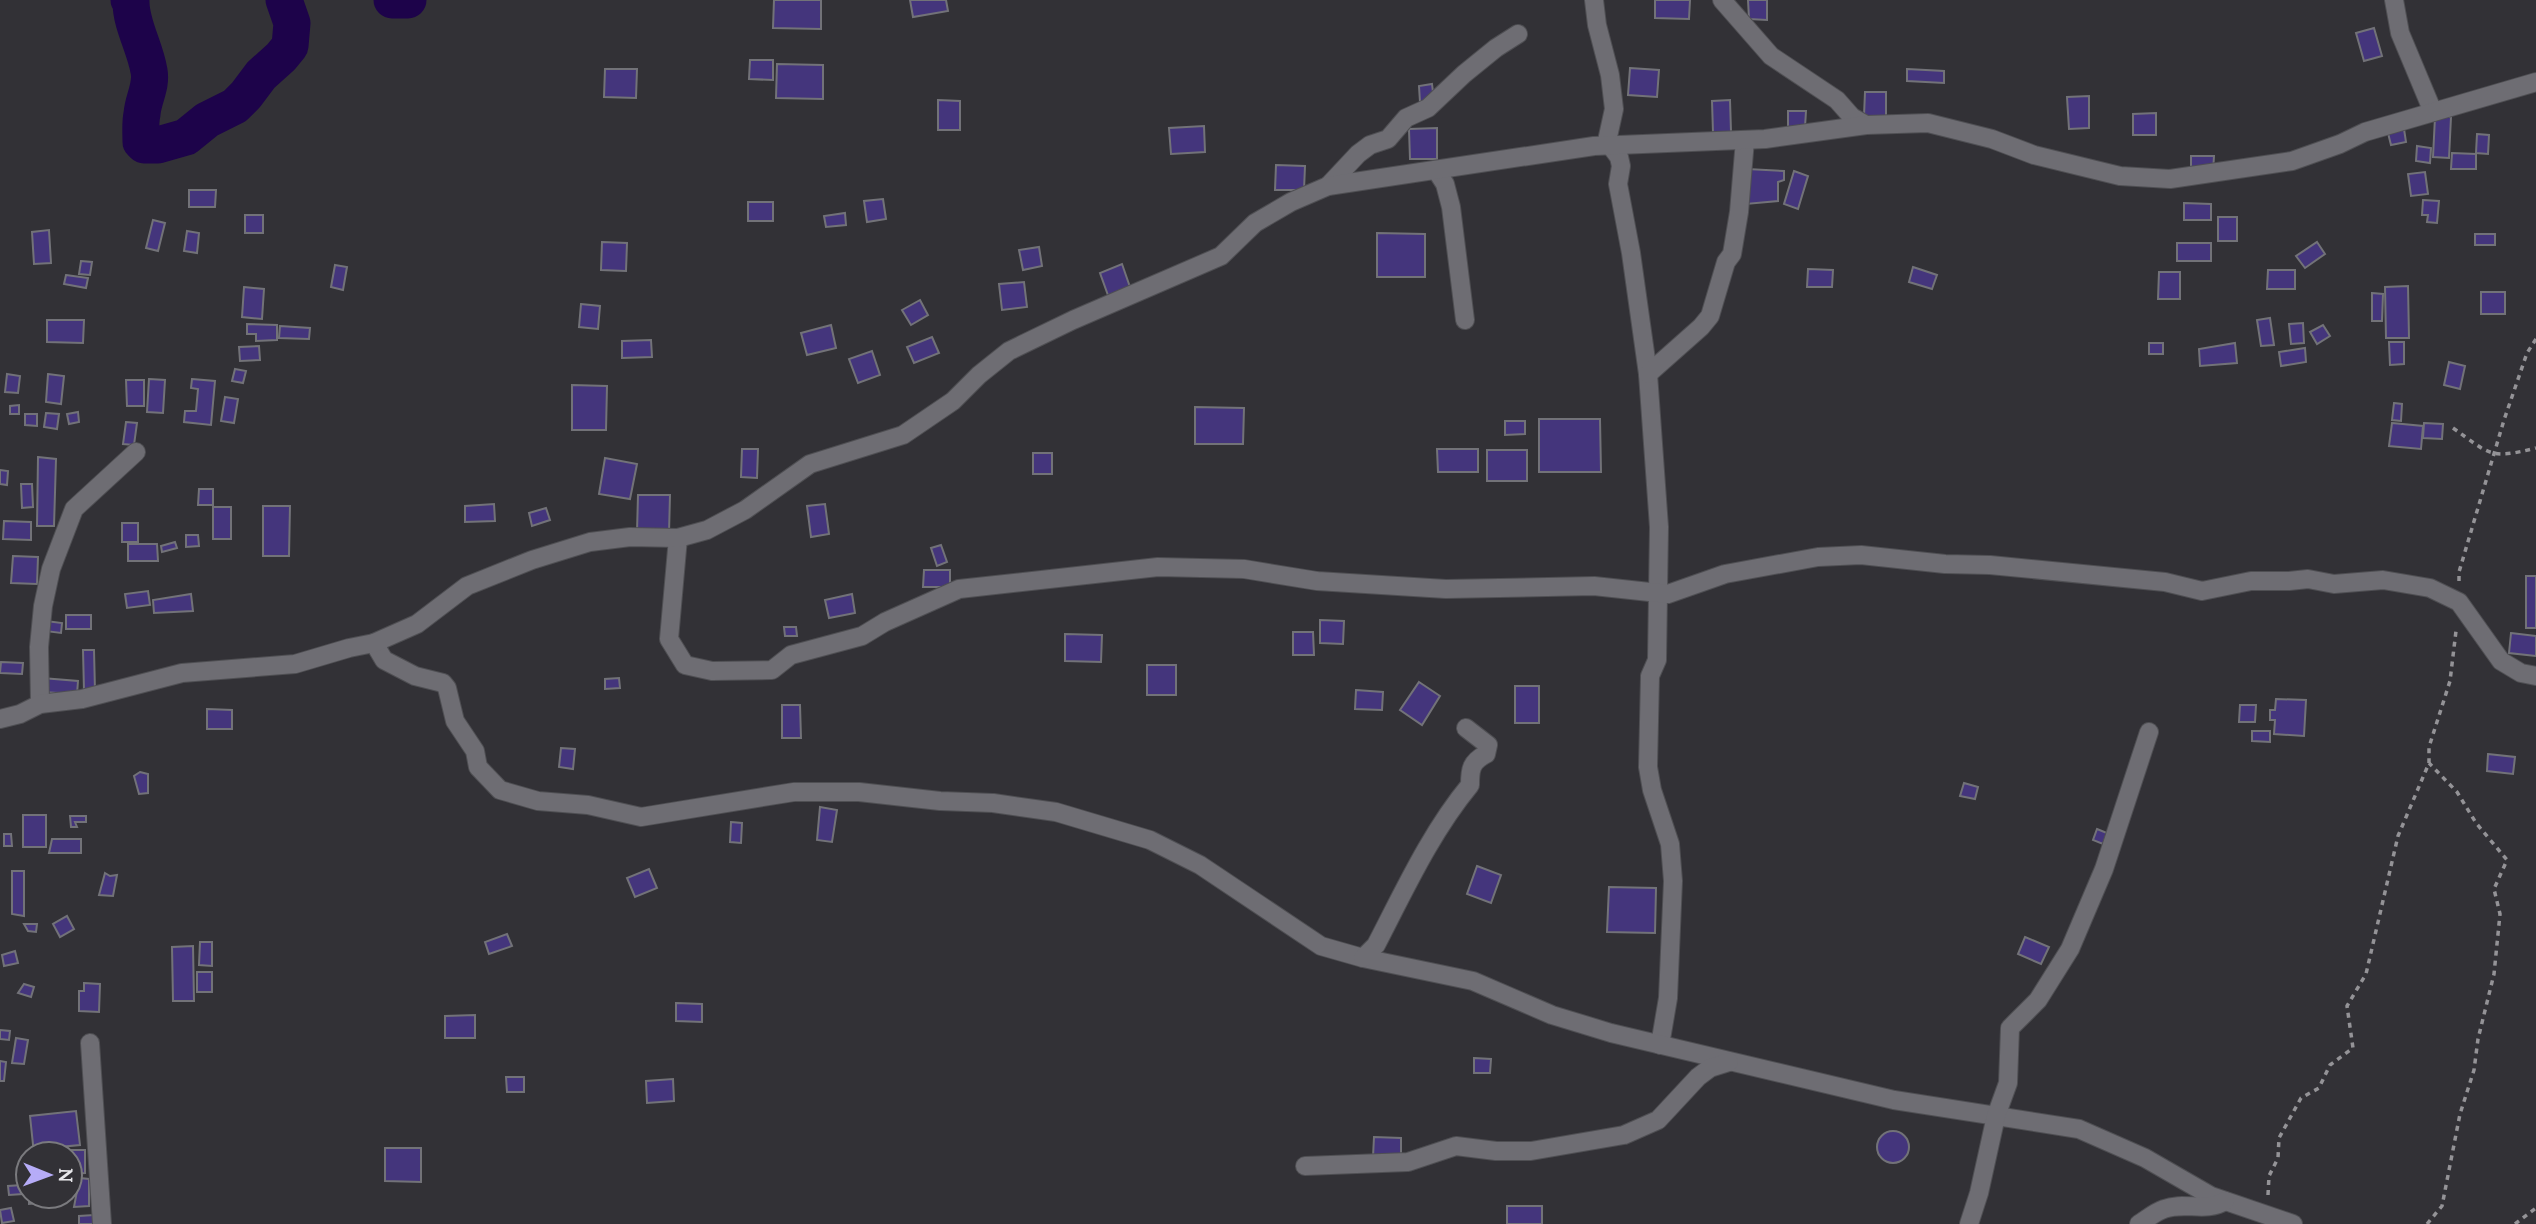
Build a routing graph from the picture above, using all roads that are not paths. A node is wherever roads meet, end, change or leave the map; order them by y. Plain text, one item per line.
1 (1594, 0) edge
2 (1722, 0) edge
3 (2394, 0) edge
4 (1518, 34) dead end
5 (2536, 82) edge
6 (2434, 112) junction
7 (1866, 125) junction
8 (1745, 140) junction
9 (1611, 146) junction
10 (1436, 170) junction
11 (1328, 186) junction
12 (1465, 320) dead end
13 (1648, 374) junction
14 (136, 452) dead end
15 (678, 538) junction
16 (1657, 594) junction
17 (374, 643) junction
18 (2536, 676) edge
19 (40, 704) junction
20 (0, 719) edge
21 (1466, 728) dead end
22 (2150, 733) dead end
23 (1363, 958) junction
24 (90, 1043) dead end
25 (1660, 1045) junction
26 (1730, 1061) junction
27 (1996, 1116) junction
28 (1305, 1166) dead end
29 (2225, 1201) junction
30 (102, 1224) edge
31 (1969, 1224) edge
32 (2139, 1224) edge
33 (2293, 1224) edge

1 - 9 street
2 - 7 street
3 - 6 street
4 - 11 street
5 - 6 street
6 - 7 street
7 - 8 street
8 - 9 street
8 - 13 street
9 - 10 street
9 - 13 street
10 - 11 street
10 - 12 street
11 - 15 street
13 - 16 street
14 - 19 street
15 - 16 street
15 - 17 street
16 - 18 street
16 - 25 street
17 - 19 street
17 - 23 street
19 - 20 street
21 - 23 street
22 - 27 street
23 - 25 street
24 - 30 street
25 - 26 street
26 - 27 street
26 - 28 street
27 - 29 street
27 - 31 street
29 - 32 street
29 - 33 street

